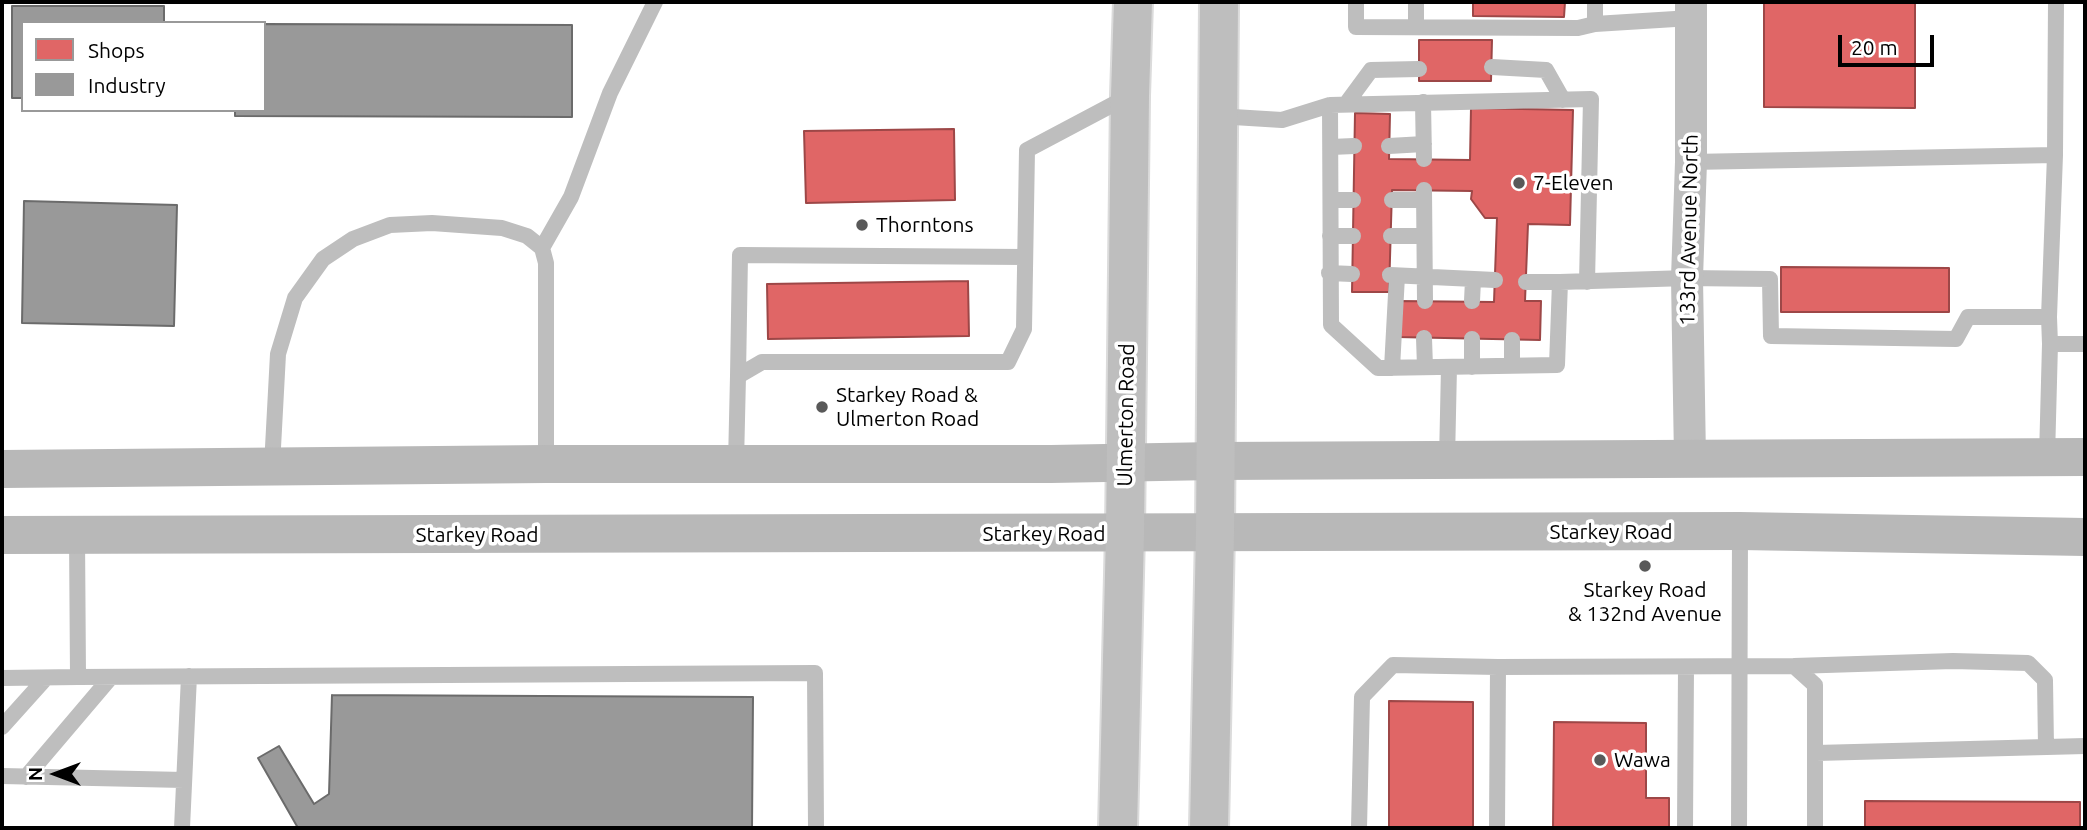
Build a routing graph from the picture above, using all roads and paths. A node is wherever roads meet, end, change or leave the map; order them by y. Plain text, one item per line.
1 (655, 2) edge
2 (1133, 2) edge
3 (1219, 2) edge
4 (1356, 2) edge
5 (1416, 2) edge
6 (1595, 2) edge
7 (2056, 2) edge
8 (1691, 10) edge
9 (1595, 24) junction
10 (1416, 27) junction
11 (1492, 67) dead end
12 (1419, 69) dead end
13 (1129, 96) junction
14 (1563, 100) junction
15 (1423, 102) junction
16 (1338, 105) junction
17 (1217, 116) junction
18 (1354, 146) dead end
19 (1389, 146) dead end
20 (1331, 147) junction
21 (2055, 155) junction
22 (1691, 162) junction
23 (1353, 200) dead end
24 (1332, 201) junction
25 (1392, 201) dead end
26 (1330, 236) junction
27 (1353, 236) dead end
28 (1391, 236) dead end
29 (1424, 236) junction
30 (542, 248) junction
31 (1025, 257) junction
32 (1329, 273) junction
33 (1352, 274) dead end
34 (1425, 276) junction
35 (1687, 278) junction
36 (1473, 279) junction
37 (1494, 281) dead end
38 (1526, 282) dead end
39 (1560, 282) junction
40 (1587, 282) junction
41 (1425, 301) dead end
42 (1472, 301) dead end
43 (2049, 317) junction
44 (1424, 338) dead end
45 (1472, 339) dead end
46 (1512, 340) dead end
47 (2050, 344) junction
48 (2085, 344) edge
49 (1512, 365) junction
50 (1425, 367) junction
51 (1449, 367) junction
52 (1472, 367) junction
53 (1392, 368) junction
54 (738, 376) junction
55 (2047, 457) junction
56 (2085, 457) edge
57 (1690, 459) junction
58 (1447, 460) junction
59 (1215, 461) junction
60 (736, 463) junction
61 (1126, 463) junction
62 (546, 464) junction
63 (272, 466) junction
64 (2, 469) edge
65 (1740, 531) junction
66 (1215, 532) junction
67 (1125, 533) junction
68 (2, 535) edge
69 (77, 535) junction
70 (2085, 537) edge
71 (1794, 666) junction
72 (1498, 667) junction
73 (1686, 667) junction
74 (1740, 667) junction
75 (190, 676) junction
76 (78, 677) junction
77 (111, 677) junction
78 (2, 678) edge
79 (46, 678) junction
80 (2, 727) edge
81 (2085, 746) edge
82 (2046, 747) junction
83 (1816, 753) junction
84 (2, 776) edge
85 (26, 777) junction
86 (184, 780) junction
87 (182, 828) edge
88 (816, 828) edge
89 (1118, 828) edge
90 (1209, 828) edge
91 (1359, 828) edge
92 (1497, 828) edge
93 (1685, 828) edge
94 (1739, 828) edge
95 (1815, 828) edge

1 - 30 lane
2 - 13 main road, Ulmerton Road
3 - 17 main road
4 - 10 lane
5 - 10 lane
6 - 9 lane
7 - 21 lane
8 - 9 lane
8 - 22 street, 133rd Avenue North
9 - 10 lane
11 - 14 lane
12 - 16 lane
13 - 31 lane
13 - 61 main road, Ulmerton Road
14 - 15 lane
14 - 40 lane
15 - 16 lane
15 - 19 lane
16 - 17 lane
16 - 20 lane
17 - 59 main road
18 - 20 lane
20 - 24 lane
21 - 22 lane
21 - 43 lane
22 - 35 street, 133rd Avenue North
23 - 24 lane
24 - 26 lane
25 - 29 lane
26 - 27 lane
26 - 32 lane
28 - 29 lane
29 - 34 lane
30 - 62 lane
30 - 63 lane
31 - 54 lane
31 - 54 lane
32 - 33 lane
32 - 53 lane
34 - 36 lane
34 - 41 lane
34 - 53 lane
35 - 40 lane
35 - 43 lane
35 - 57 street, 133rd Avenue North
36 - 37 lane
36 - 42 lane
38 - 39 lane
39 - 40 lane
39 - 49 lane
43 - 47 lane
44 - 50 lane
45 - 52 lane
46 - 49 lane
47 - 48 lane
47 - 55 lane
49 - 52 lane
50 - 51 lane
50 - 53 lane
51 - 52 lane
51 - 58 lane
54 - 60 lane
55 - 56 main road
55 - 57 main road
57 - 58 main road
58 - 59 main road
59 - 61 main road
59 - 66 main road
60 - 61 main road
60 - 62 main road
61 - 67 main road, Ulmerton Road
62 - 63 main road
63 - 64 main road
65 - 66 main road, Starkey Road
65 - 70 main road, Starkey Road
65 - 74 lane
66 - 67 main road, Starkey Road
66 - 90 main road
67 - 69 main road, Starkey Road
67 - 89 main road, Ulmerton Road
68 - 69 main road, Starkey Road
69 - 76 lane
71 - 74 lane
71 - 82 lane
71 - 83 lane
72 - 73 lane
72 - 91 lane
72 - 92 lane
73 - 74 lane
73 - 93 lane
74 - 94 lane
75 - 77 lane
75 - 86 lane
75 - 88 lane
76 - 77 lane
76 - 79 lane
77 - 85 lane
78 - 79 lane
79 - 80 lane
81 - 82 lane
82 - 83 lane
83 - 95 lane
84 - 85 lane
85 - 86 lane
86 - 87 lane

